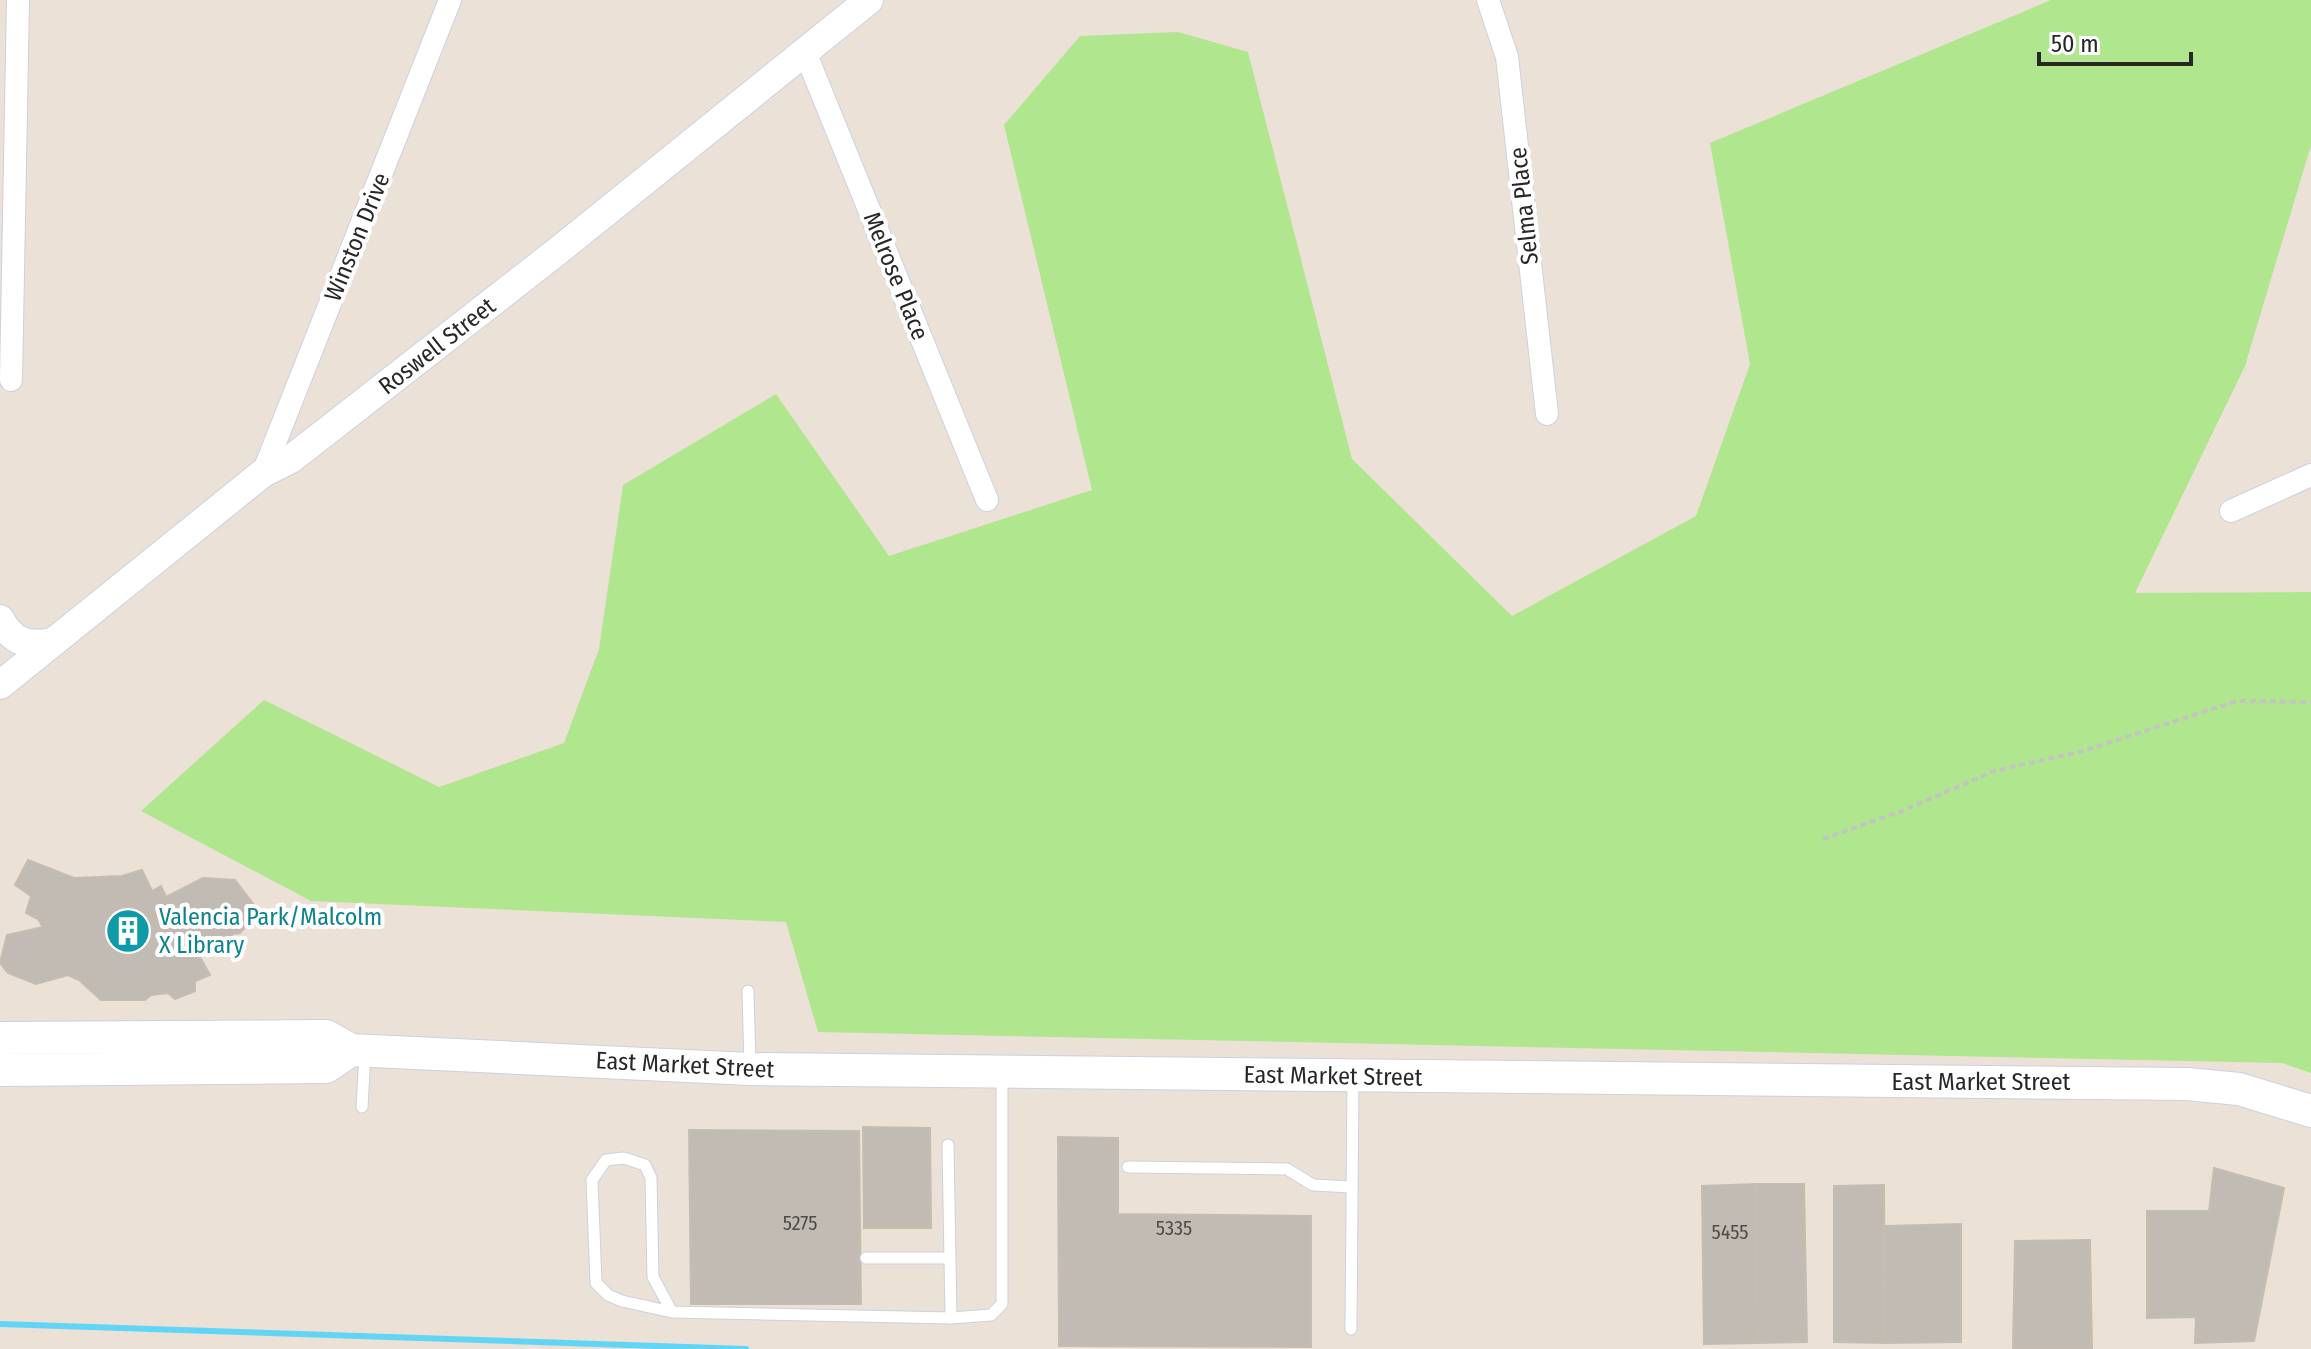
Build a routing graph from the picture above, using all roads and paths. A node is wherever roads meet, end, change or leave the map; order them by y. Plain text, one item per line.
1 (18, 0) edge
2 (450, 0) edge
3 (869, 0) edge
4 (1493, 1) edge
5 (805, 52) junction
6 (11, 380) dead end
7 (1547, 414) dead end
8 (263, 473) junction
9 (2311, 475) edge
10 (987, 500) dead end
11 (2231, 511) dead end
12 (0, 619) edge
13 (53, 642) junction
14 (0, 685) edge
15 (2311, 702) edge
16 (1823, 839) dead end
17 (748, 991) dead end
18 (0, 1038) edge
19 (358, 1049) junction
20 (750, 1069) junction
21 (0, 1070) edge
22 (1002, 1073) junction
23 (1353, 1076) junction
24 (362, 1107) dead end
25 (2311, 1111) edge
26 (948, 1145) dead end
27 (1128, 1167) dead end
28 (1352, 1187) junction
29 (866, 1258) dead end
30 (949, 1258) junction
31 (672, 1312) junction
32 (951, 1318) junction
33 (1351, 1329) dead end

1 - 6 street
2 - 8 street, Winston Drive
3 - 5 street, Roswell Street
4 - 7 street, Selma Place
5 - 8 street, Roswell Street
5 - 10 street, Melrose Place
8 - 13 street, Roswell Street
9 - 11 street
12 - 13 street
13 - 14 street, Roswell Street
15 - 16 path
17 - 20 lane
18 - 19 main road, East Market Street
19 - 20 main road, East Market Street
19 - 21 main road, East Market Street
19 - 24 lane
20 - 22 main road, East Market Street
22 - 23 main road, East Market Street
22 - 32 lane
23 - 25 main road, East Market Street
23 - 28 lane
26 - 30 lane
27 - 28 lane
28 - 33 lane
29 - 30 lane
30 - 32 lane
31 - 31 lane
31 - 32 lane

